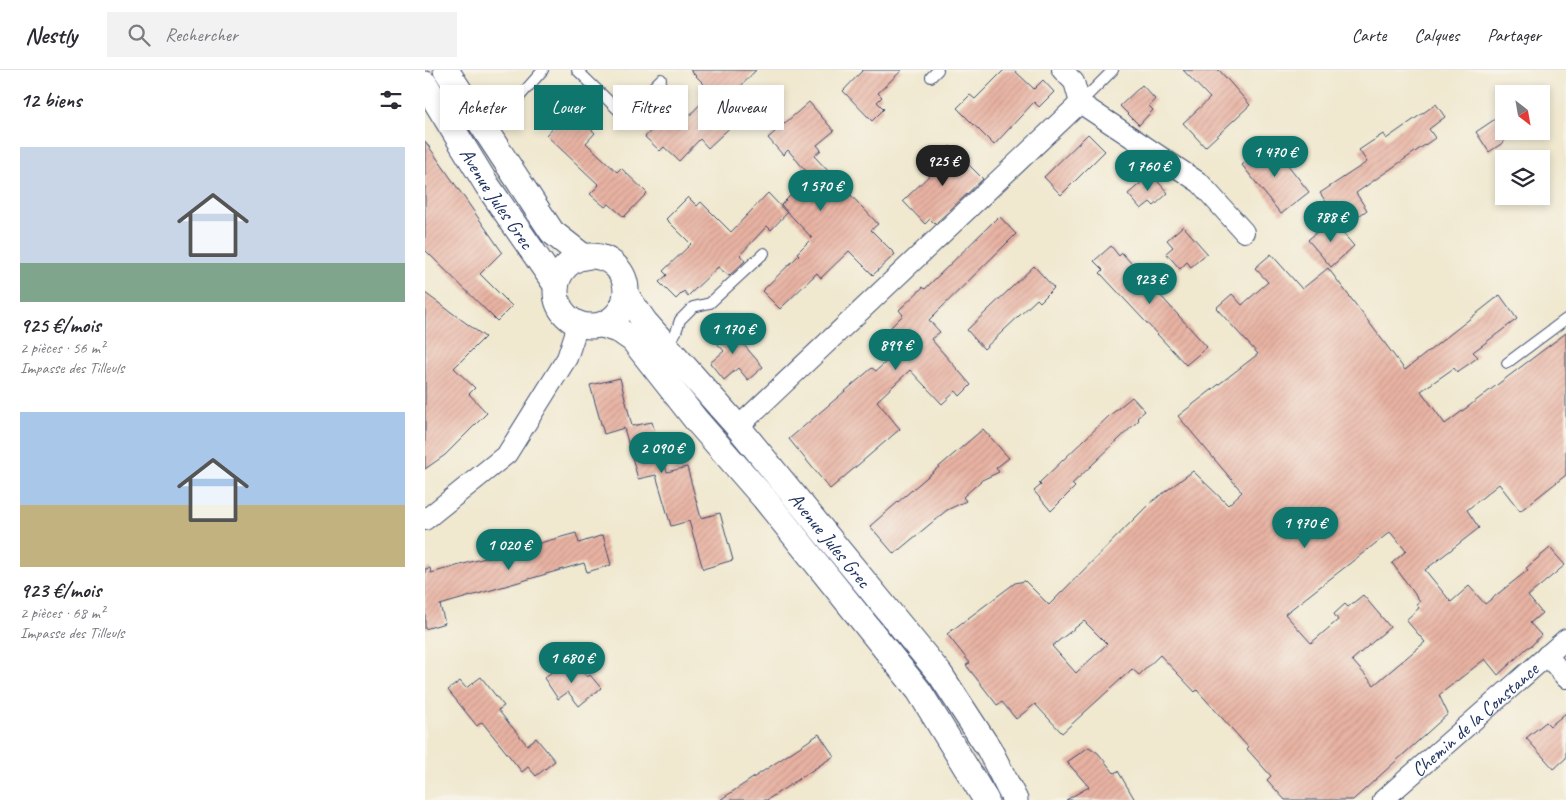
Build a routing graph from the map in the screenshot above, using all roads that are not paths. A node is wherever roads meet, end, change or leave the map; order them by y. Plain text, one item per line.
1 (446, 70) edge
2 (543, 70) edge
3 (577, 70) edge
4 (1062, 70) edge
5 (1113, 70) edge
6 (661, 79) dead end
7 (425, 84) edge
8 (1080, 103) junction
9 (485, 132) junction
10 (1244, 232) dead end
11 (764, 253) dead end
12 (584, 257) junction
13 (556, 285) junction
14 (625, 295) junction
15 (1566, 319) edge
16 (590, 325) junction
17 (666, 346) junction
18 (1507, 363) dead end
19 (738, 427) junction
20 (425, 520) edge
21 (1566, 639) edge
22 (1547, 655) junction
23 (1566, 678) edge
24 (986, 800) edge
25 (1015, 800) edge
26 (1383, 800) edge

1 - 9 street, Avenue Jules Grec
2 - 9 lane
3 - 6 lane
4 - 8 street
5 - 8 lane
7 - 13 street, Avenue Jules Grec
8 - 10 street
8 - 19 street
9 - 12 street, Avenue Jules Grec
11 - 17 lane
12 - 13 street
12 - 14 street
13 - 16 street
14 - 16 street
14 - 17 street, Avenue Jules Grec
15 - 18 lane
16 - 20 street
16 - 24 street, Avenue Jules Grec
17 - 19 street, Avenue Jules Grec
19 - 25 street, Avenue Jules Grec
21 - 22 street, Chemin de la Constance
22 - 23 street
22 - 26 street, Chemin de la Constance

